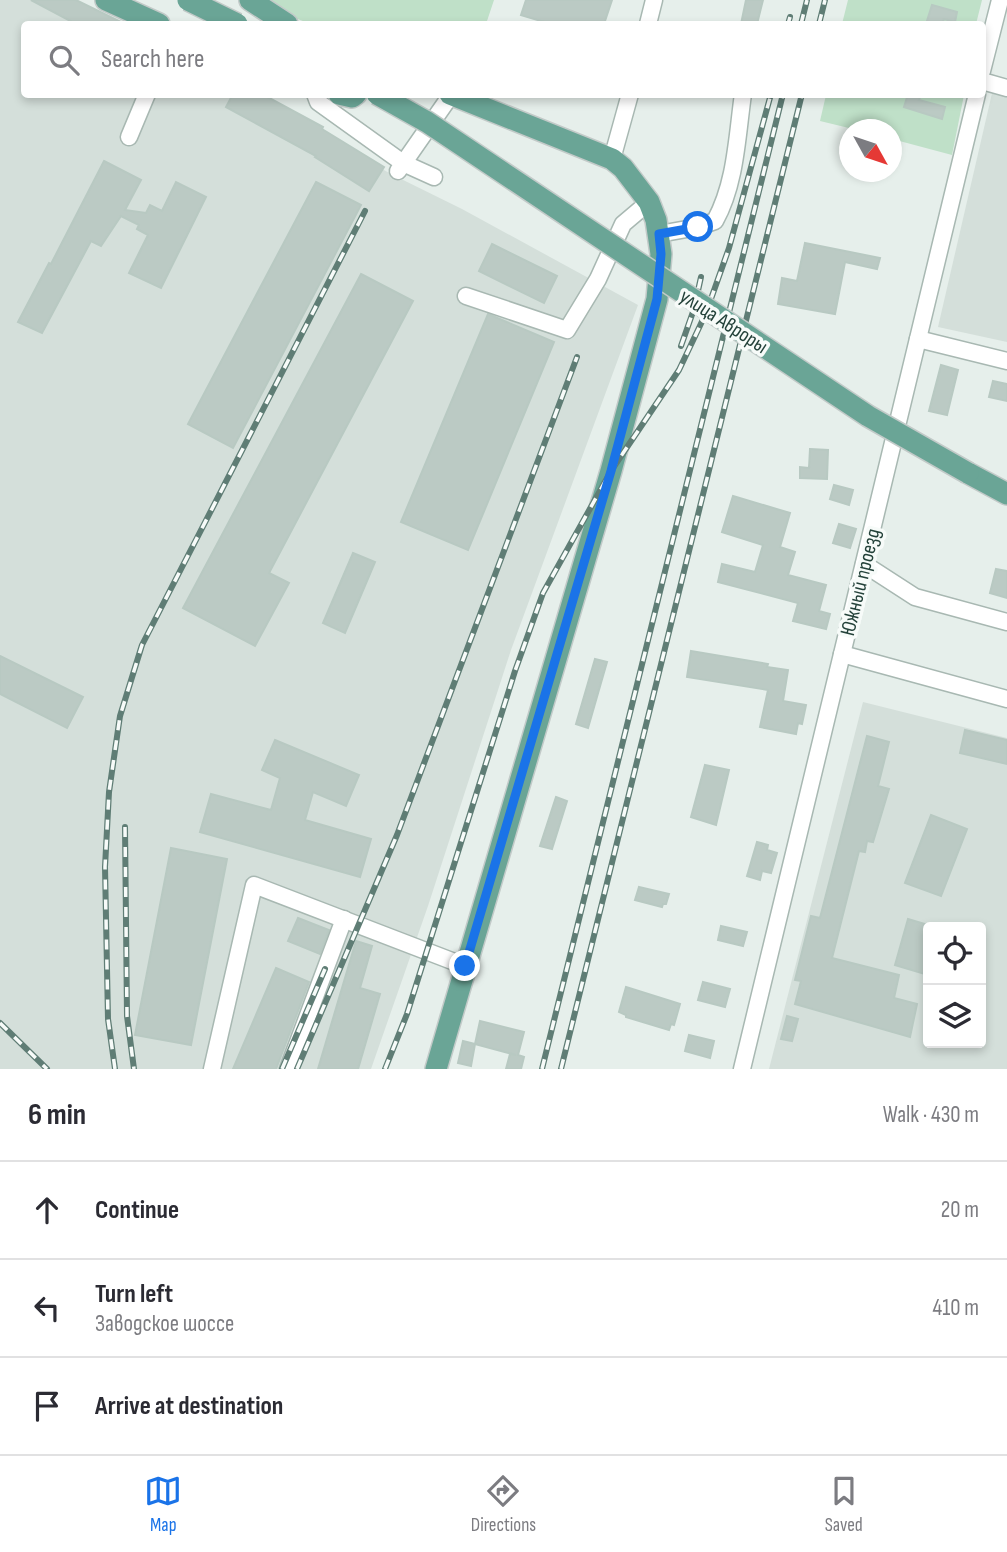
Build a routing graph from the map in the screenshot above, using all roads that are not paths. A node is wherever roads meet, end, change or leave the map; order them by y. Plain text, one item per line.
1 (106, 0) edge
2 (188, 0) edge
3 (250, 0) edge
4 (654, 0) edge
5 (1000, 0) edge
6 (152, 21) edge
7 (221, 21) edge
8 (231, 21) edge
9 (282, 21) edge
10 (649, 21) edge
11 (986, 55) edge
12 (986, 82) edge
13 (1007, 88) edge
14 (145, 98) edge
15 (316, 98) edge
16 (384, 98) edge
17 (448, 98) edge
18 (458, 98) edge
19 (629, 98) edge
20 (742, 98) edge
21 (976, 98) edge
22 (129, 137) dead end
23 (612, 159) junction
24 (400, 167) junction
25 (434, 177) dead end
26 (649, 202) junction
27 (659, 234) junction
28 (466, 296) dead end
29 (918, 340) junction
30 (1007, 361) edge
31 (1007, 494) edge
32 (864, 564) junction
33 (1007, 622) edge
34 (842, 654) junction
35 (1007, 699) edge
36 (344, 919) junction
37 (465, 966) junction
38 (212, 1069) edge
39 (288, 1069) edge
40 (436, 1069) edge
41 (742, 1069) edge

1 - 6 main road
2 - 8 main road, bridge
3 - 7 main road
3 - 9 main road
4 - 10 street
5 - 11 street
12 - 13 street
14 - 22 street
15 - 24 street
16 - 31 main road, улица Авроры, bridge
17 - 24 street
18 - 23 main road
19 - 23 street
20 - 27 street
21 - 29 street, Южный проезд
23 - 26 main road
24 - 25 street
26 - 27 main road
26 - 28 street
27 - 37 main road
29 - 30 street
29 - 32 street, Южный проезд
32 - 33 street
32 - 34 street, Южный проезд
34 - 35 street
34 - 41 street, Южный проезд
36 - 37 street
36 - 38 street
36 - 39 street
37 - 40 main road

